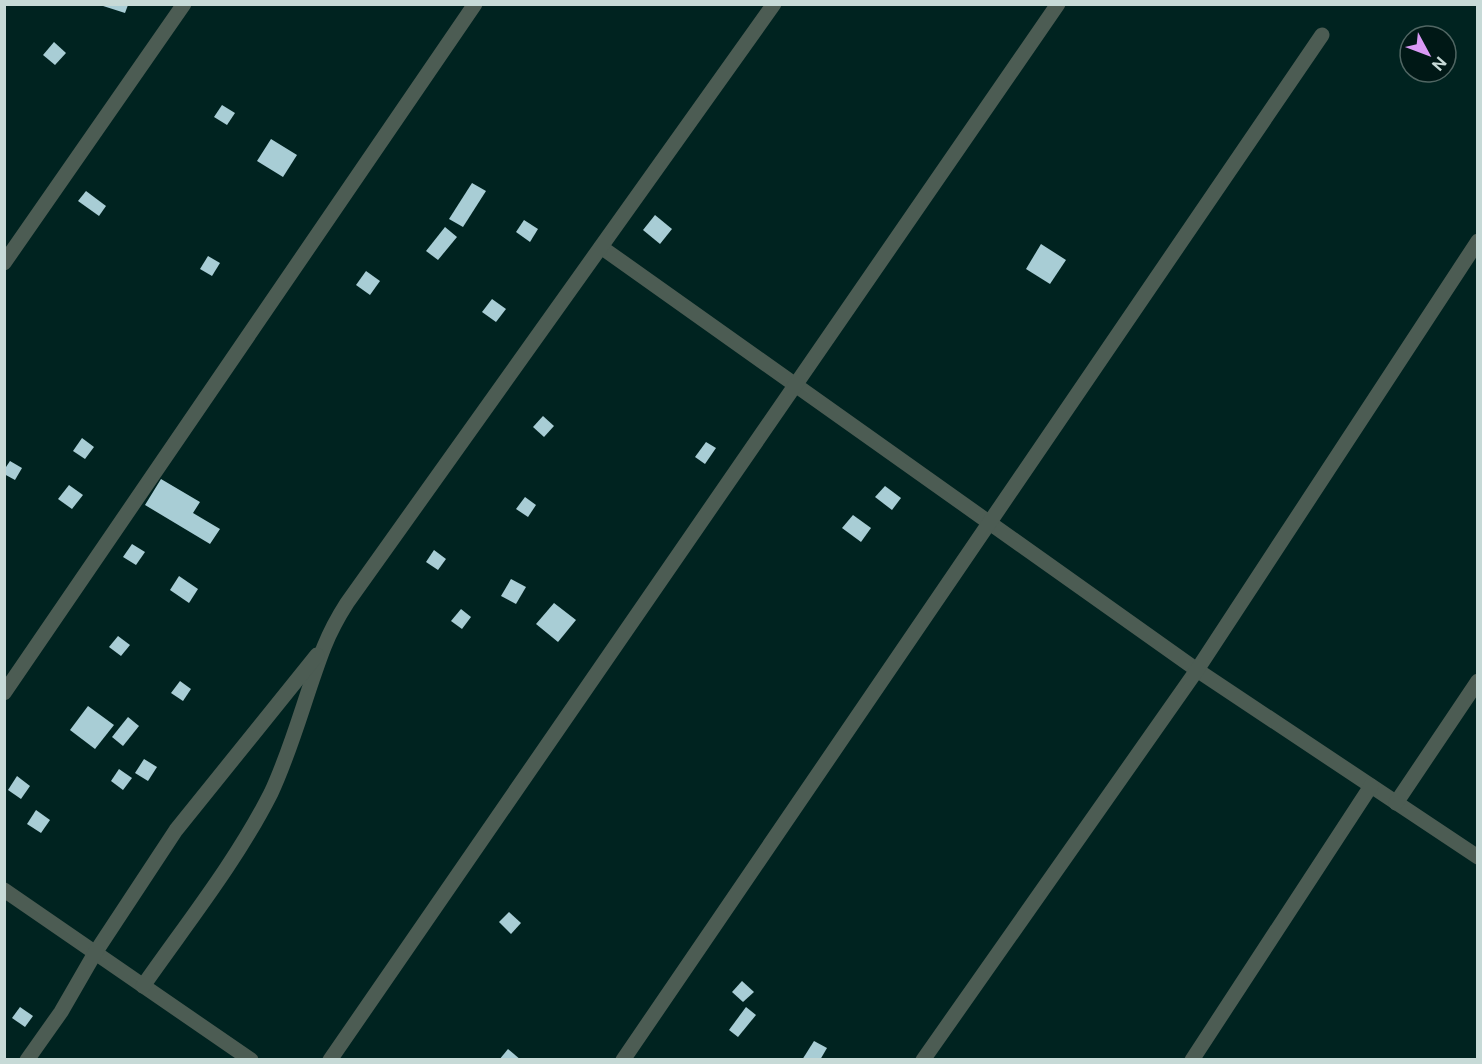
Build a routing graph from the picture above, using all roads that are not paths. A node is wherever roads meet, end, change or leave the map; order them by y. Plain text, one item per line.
1 (184, 4) edge
2 (475, 4) edge
3 (774, 4) edge
4 (1058, 4) edge
5 (1322, 35) dead end
6 (1478, 241) edge
7 (601, 247) junction
8 (4, 263) edge
9 (795, 385) junction
10 (989, 522) junction
11 (324, 645) junction
12 (1197, 670) junction
13 (1478, 681) edge
14 (4, 693) edge
15 (1371, 786) junction
16 (1396, 803) junction
17 (1478, 857) edge
18 (4, 890) edge
19 (94, 953) junction
20 (143, 986) junction
21 (27, 1059) edge
22 (251, 1059) edge
23 (330, 1059) edge
24 (623, 1059) edge
25 (923, 1059) edge
26 (1192, 1059) edge

1 - 8 street
2 - 14 street
3 - 7 street
4 - 9 street
5 - 10 street
6 - 12 street
7 - 9 street
7 - 11 street
9 - 10 street
9 - 23 street
10 - 12 street
10 - 24 street
11 - 19 street
11 - 20 street
12 - 15 street
12 - 25 street
13 - 16 street
15 - 16 street
15 - 26 street
16 - 17 street
18 - 19 street
19 - 20 street
19 - 21 street
20 - 22 street

